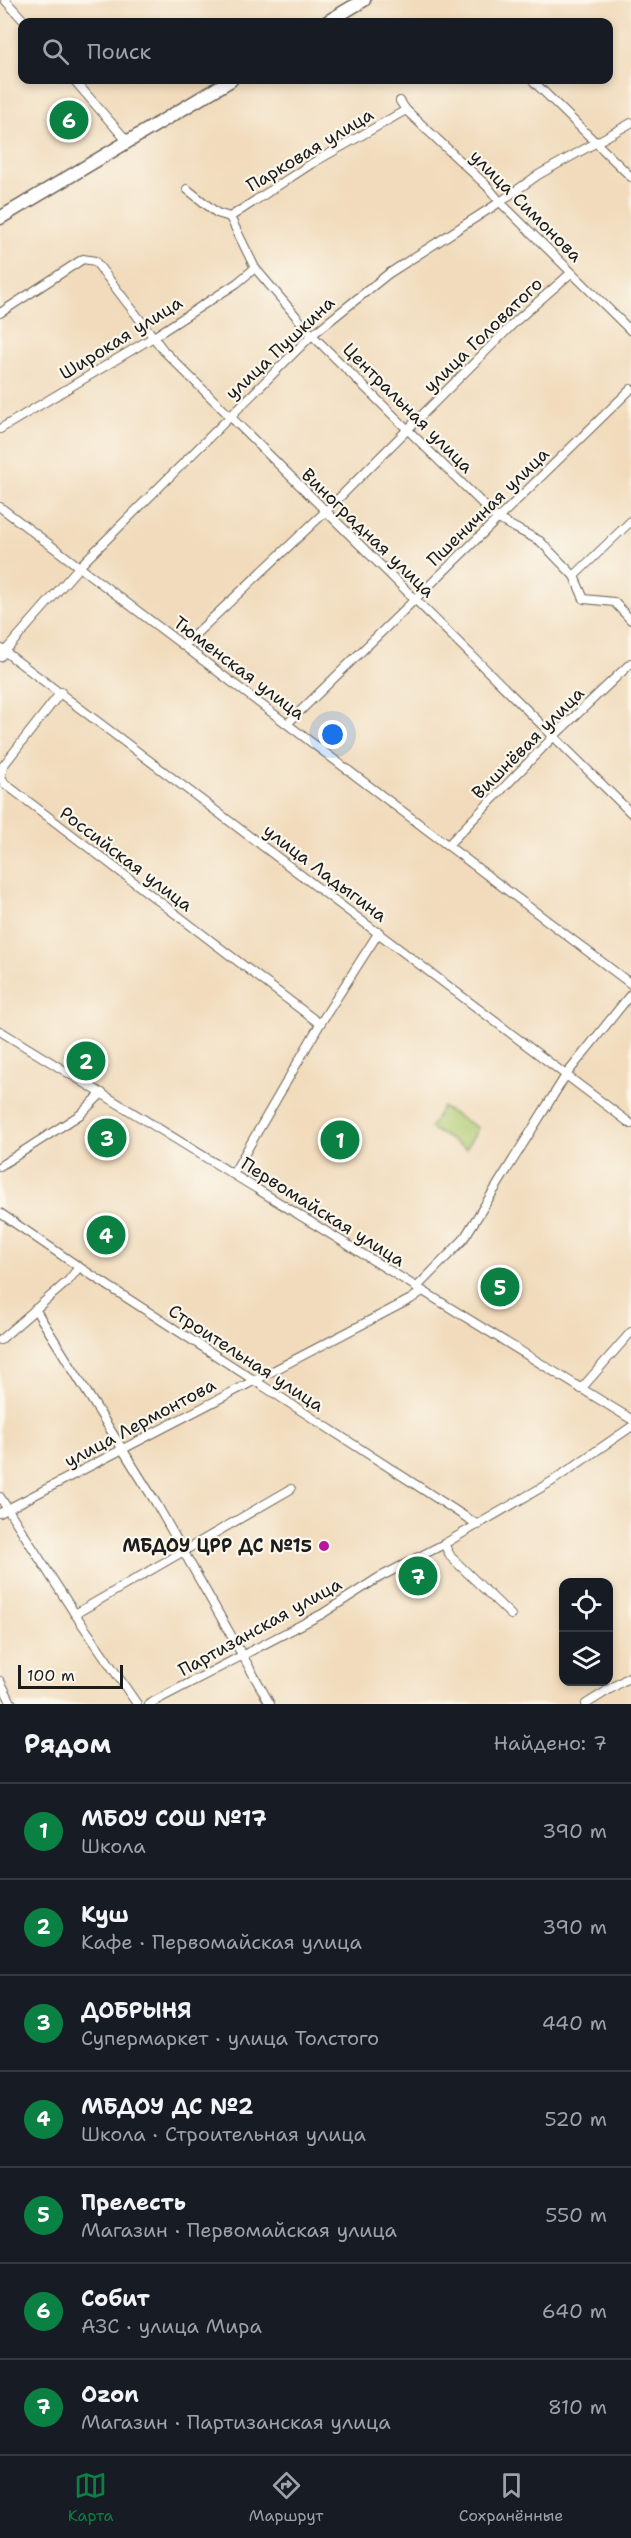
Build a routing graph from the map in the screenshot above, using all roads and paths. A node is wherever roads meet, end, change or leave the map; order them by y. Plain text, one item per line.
1 (5, 0) edge
2 (364, 0) edge
3 (21, 18) edge
4 (334, 18) edge
5 (77, 84) edge
6 (224, 84) edge
7 (536, 84) edge
8 (400, 101) dead end
9 (406, 110) junction
10 (631, 123) edge
11 (128, 142) junction
12 (597, 143) junction
13 (631, 177) edge
14 (187, 189) dead end
15 (500, 202) junction
16 (230, 217) junction
17 (0, 218) edge
18 (255, 268) junction
19 (571, 273) junction
20 (0, 313) edge
21 (631, 331) edge
22 (312, 335) junction
23 (152, 338) junction
24 (631, 389) edge
25 (228, 417) junction
26 (408, 428) junction
27 (0, 429) edge
28 (0, 507) edge
29 (325, 512) junction
30 (498, 519) junction
31 (631, 521) edge
32 (79, 567) junction
33 (574, 576) junction
34 (414, 599) junction
35 (631, 620) edge
36 (184, 645) junction
37 (2, 652) edge
38 (631, 663) edge
39 (61, 692) junction
40 (288, 723) junction
41 (555, 735) junction
42 (631, 813) edge
43 (448, 845) junction
44 (379, 932) junction
45 (631, 984) edge
46 (631, 994) edge
47 (320, 1024) junction
48 (0, 1031) edge
49 (566, 1075) junction
50 (102, 1093) junction
51 (631, 1124) edge
52 (0, 1166) edge
53 (233, 1174) junction
54 (0, 1213) edge
55 (79, 1268) junction
56 (418, 1290) junction
57 (35, 1310) junction
58 (631, 1332) edge
59 (0, 1340) edge
60 (254, 1381) junction
61 (581, 1389) junction
62 (631, 1419) edge
63 (631, 1427) edge
64 (123, 1449) junction
65 (291, 1489) dead end
66 (0, 1497) edge
67 (4, 1511) edge
68 (478, 1525) junction
69 (444, 1544) junction
70 (185, 1552) junction
71 (75, 1614) junction
72 (511, 1615) dead end
73 (243, 1655) junction
74 (631, 1676) edge
75 (0, 1681) edge
76 (12, 1704) edge
77 (137, 1704) edge
78 (149, 1704) edge
79 (270, 1704) edge
80 (586, 1704) edge

1 - 3 street
2 - 4 highway
5 - 11 street
6 - 11 highway
7 - 12 street
8 - 9 street, улица Симонова
9 - 15 street, улица Симонова
9 - 16 street, Парковая улица
10 - 12 street, улица Пушкина
11 - 17 highway
12 - 13 street
12 - 15 street, улица Пушкина
14 - 16 street
15 - 19 street, улица Симонова
15 - 22 street, улица Пушкина
16 - 18 street, Центральная улица
18 - 22 street, Центральная улица
18 - 23 street, Широкая улица
19 - 21 street, улица Симонова
19 - 26 street, улица Головатого
20 - 23 street, Виноградная улица
22 - 25 street, улица Пушкина
22 - 26 street, Центральная улица
23 - 25 street, Виноградная улица
23 - 27 street, Широкая улица
24 - 30 street, Пшеничная улица
25 - 29 street, Виноградная улица
25 - 32 street, улица Пушкина
26 - 29 street, улица Головатого
26 - 30 street, Центральная улица
28 - 32 street, Тюменская улица
29 - 34 street, Виноградная улица
29 - 36 street, улица Головатого
30 - 33 street, Центральная улица
30 - 34 street, Пшеничная улица
31 - 33 street
32 - 36 street, Тюменская улица
32 - 37 street, улица Пушкина
33 - 35 street, Центральная улица
34 - 40 street, Пшеничная улица
34 - 41 street, Виноградная улица
36 - 40 street, Тюменская улица
37 - 39 street, улица Ладыгина
38 - 41 street, Вишнёвая улица
39 - 44 street, улица Ладыгина
39 - 47 street, Российская улица
40 - 43 street, Тюменская улица
41 - 42 street, Виноградная улица
41 - 43 street, Вишнёвая улица
43 - 45 street, Тюменская улица
44 - 47 street
44 - 49 street, улица Ладыгина
46 - 49 street, улица Лермонтова
47 - 53 street
48 - 50 street, Первомайская улица
49 - 51 street, улица Ладыгина
49 - 56 street, улица Лермонтова
50 - 52 street
50 - 53 street, Первомайская улица
53 - 56 street, Первомайская улица
54 - 55 street, Строительная улица
55 - 57 street
55 - 60 street, Строительная улица
56 - 60 street, улица Лермонтова
56 - 61 street, Первомайская улица
57 - 59 street
57 - 64 street
58 - 61 street
60 - 64 street, улица Лермонтова
60 - 68 street, Строительная улица
61 - 62 street, Первомайская улица
63 - 68 street, Партизанская улица
64 - 67 street, улица Лермонтова
64 - 70 street
65 - 70 street
66 - 67 street
67 - 71 street
68 - 69 street, Партизанская улица
69 - 72 street
69 - 73 street, Партизанская улица
70 - 71 street
70 - 73 street
71 - 77 street
73 - 78 street, Партизанская улица
73 - 79 street
74 - 80 street
75 - 76 street

